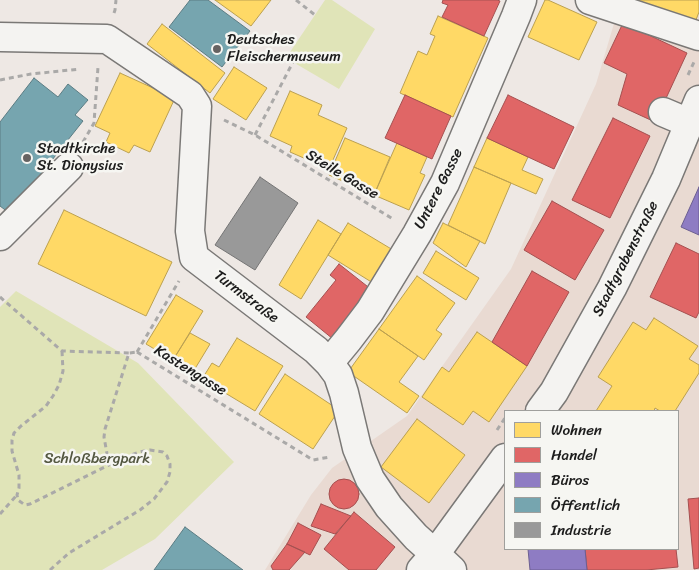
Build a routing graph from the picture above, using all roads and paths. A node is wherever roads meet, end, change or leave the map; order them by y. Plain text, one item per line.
1 (116, 0) edge
2 (296, 0) edge
3 (522, 0) edge
4 (590, 0) edge
5 (115, 10) dead end
6 (315, 15) dead end
7 (699, 36) edge
8 (0, 37) edge
9 (292, 62) dead end
10 (98, 67) dead end
11 (88, 68) dead end
12 (0, 80) edge
13 (663, 112) dead end
14 (694, 112) edge
15 (69, 167) joint
16 (416, 234) junction
17 (0, 236) edge
18 (194, 257) junction
19 (0, 297) edge
20 (62, 351) junction
21 (137, 352) junction
22 (129, 353) junction
23 (329, 363) junction
24 (541, 410) edge
25 (327, 458) dead end
26 (504, 460) edge
27 (109, 465) junction
28 (16, 495) junction
29 (0, 514) edge
30 (436, 565) edge
31 (50, 570) edge

1 - 5 path
2 - 6 path
3 - 16 street, Untere Gasse
4 - 7 street
8 - 18 street
9 - 16 path, Steile Gasse
10 - 15 path
11 - 12 path
13 - 14 street
14 - 24 street, Stadtgrabenstraße
15 - 17 street
16 - 23 street, Untere Gasse
18 - 21 path, Kastengasse
18 - 23 street, Turmstraße
19 - 20 path
20 - 22 path
20 - 28 path
21 - 22 path
21 - 25 path, Kastengasse
22 - 27 path
23 - 30 street, Turmstraße
26 - 30 street
27 - 28 path
27 - 31 path
28 - 29 path

